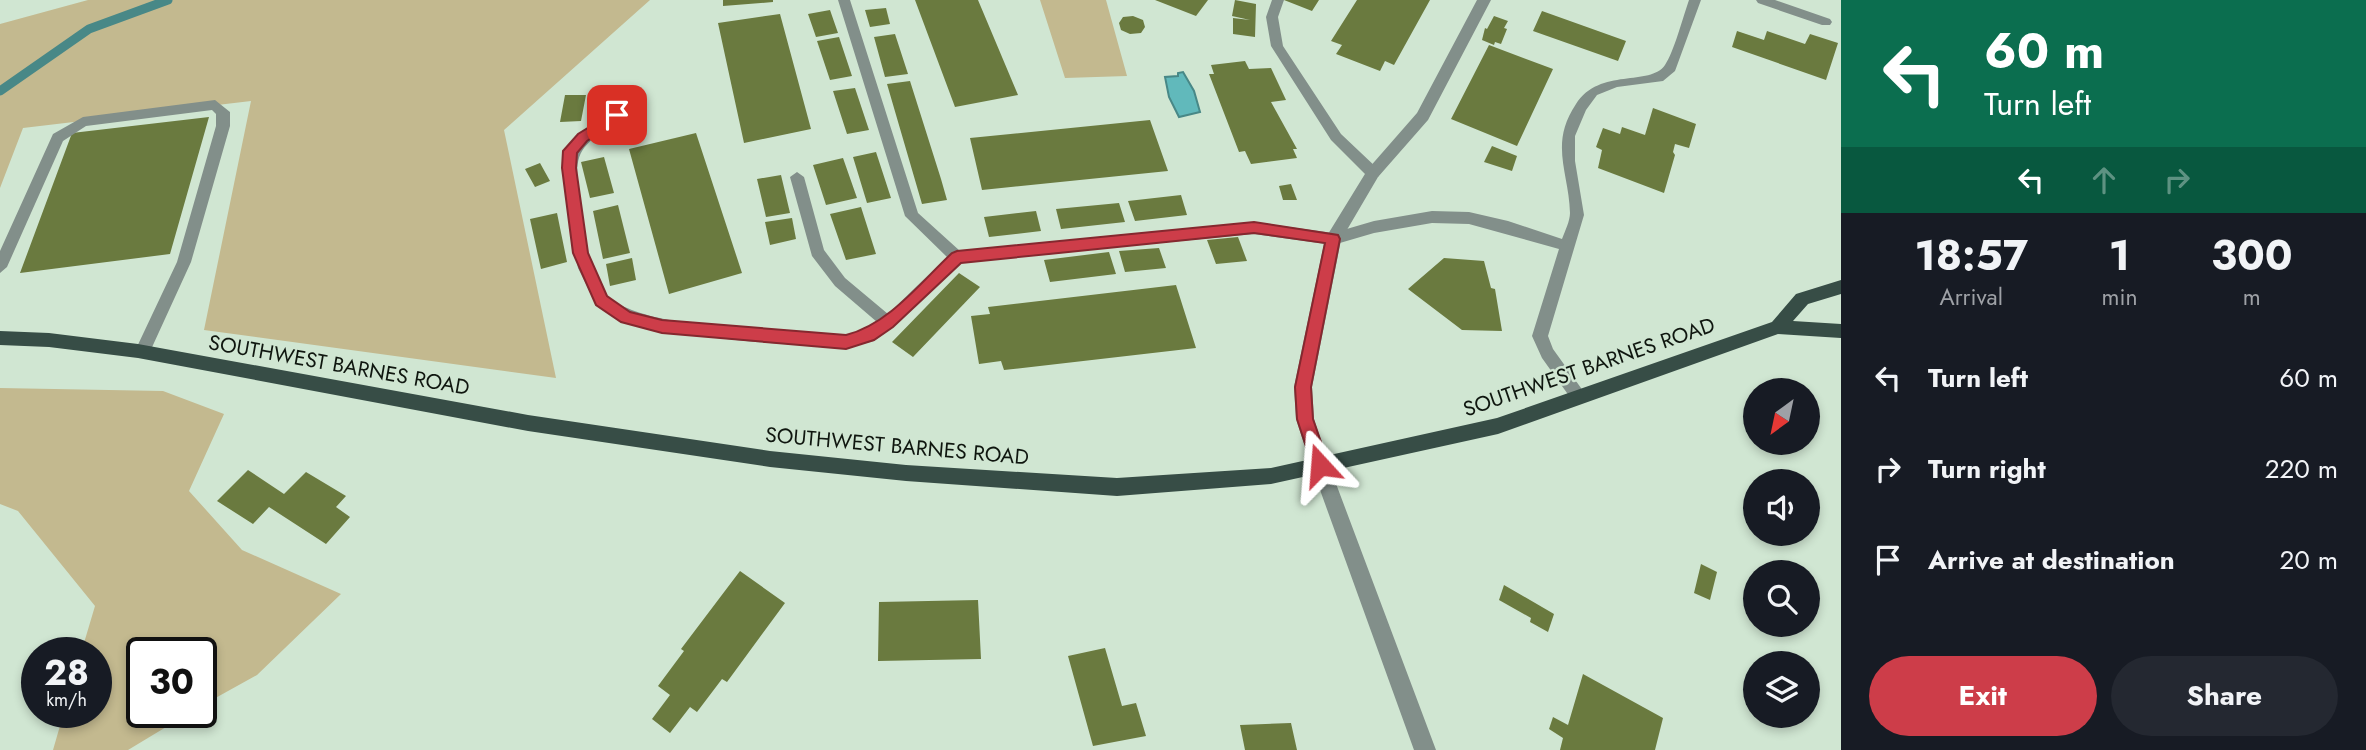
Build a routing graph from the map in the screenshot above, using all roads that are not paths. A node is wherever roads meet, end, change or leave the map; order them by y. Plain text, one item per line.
1 (844, 0) edge
2 (1278, 0) edge
3 (1484, 0) edge
4 (1695, 0) edge
5 (1762, 0) edge
6 (1826, 22) dead end
7 (617, 115) dead end
8 (1373, 173) junction
9 (797, 177) dead end
10 (1333, 239) junction
11 (1567, 246) junction
12 (957, 257) junction
13 (0, 267) edge
14 (1841, 287) edge
15 (888, 323) junction
16 (1777, 327) junction
17 (1841, 331) edge
18 (0, 338) edge
19 (143, 351) junction
20 (1578, 396) junction
21 (1320, 465) junction
22 (1425, 750) edge

1 - 12 lane
2 - 8 lane
3 - 8 street
4 - 11 lane
5 - 6 lane
7 - 15 lane
8 - 10 street
9 - 15 lane
10 - 11 lane
10 - 12 lane
10 - 21 street
11 - 20 lane
12 - 15 lane
13 - 19 lane
14 - 16 main road
16 - 17 main road, SOUTHWEST BARNES ROAD
16 - 20 main road, SOUTHWEST BARNES ROAD
18 - 19 main road, SOUTHWEST BARNES ROAD
19 - 21 main road, SOUTHWEST BARNES ROAD
20 - 21 main road, SOUTHWEST BARNES ROAD
21 - 22 street

